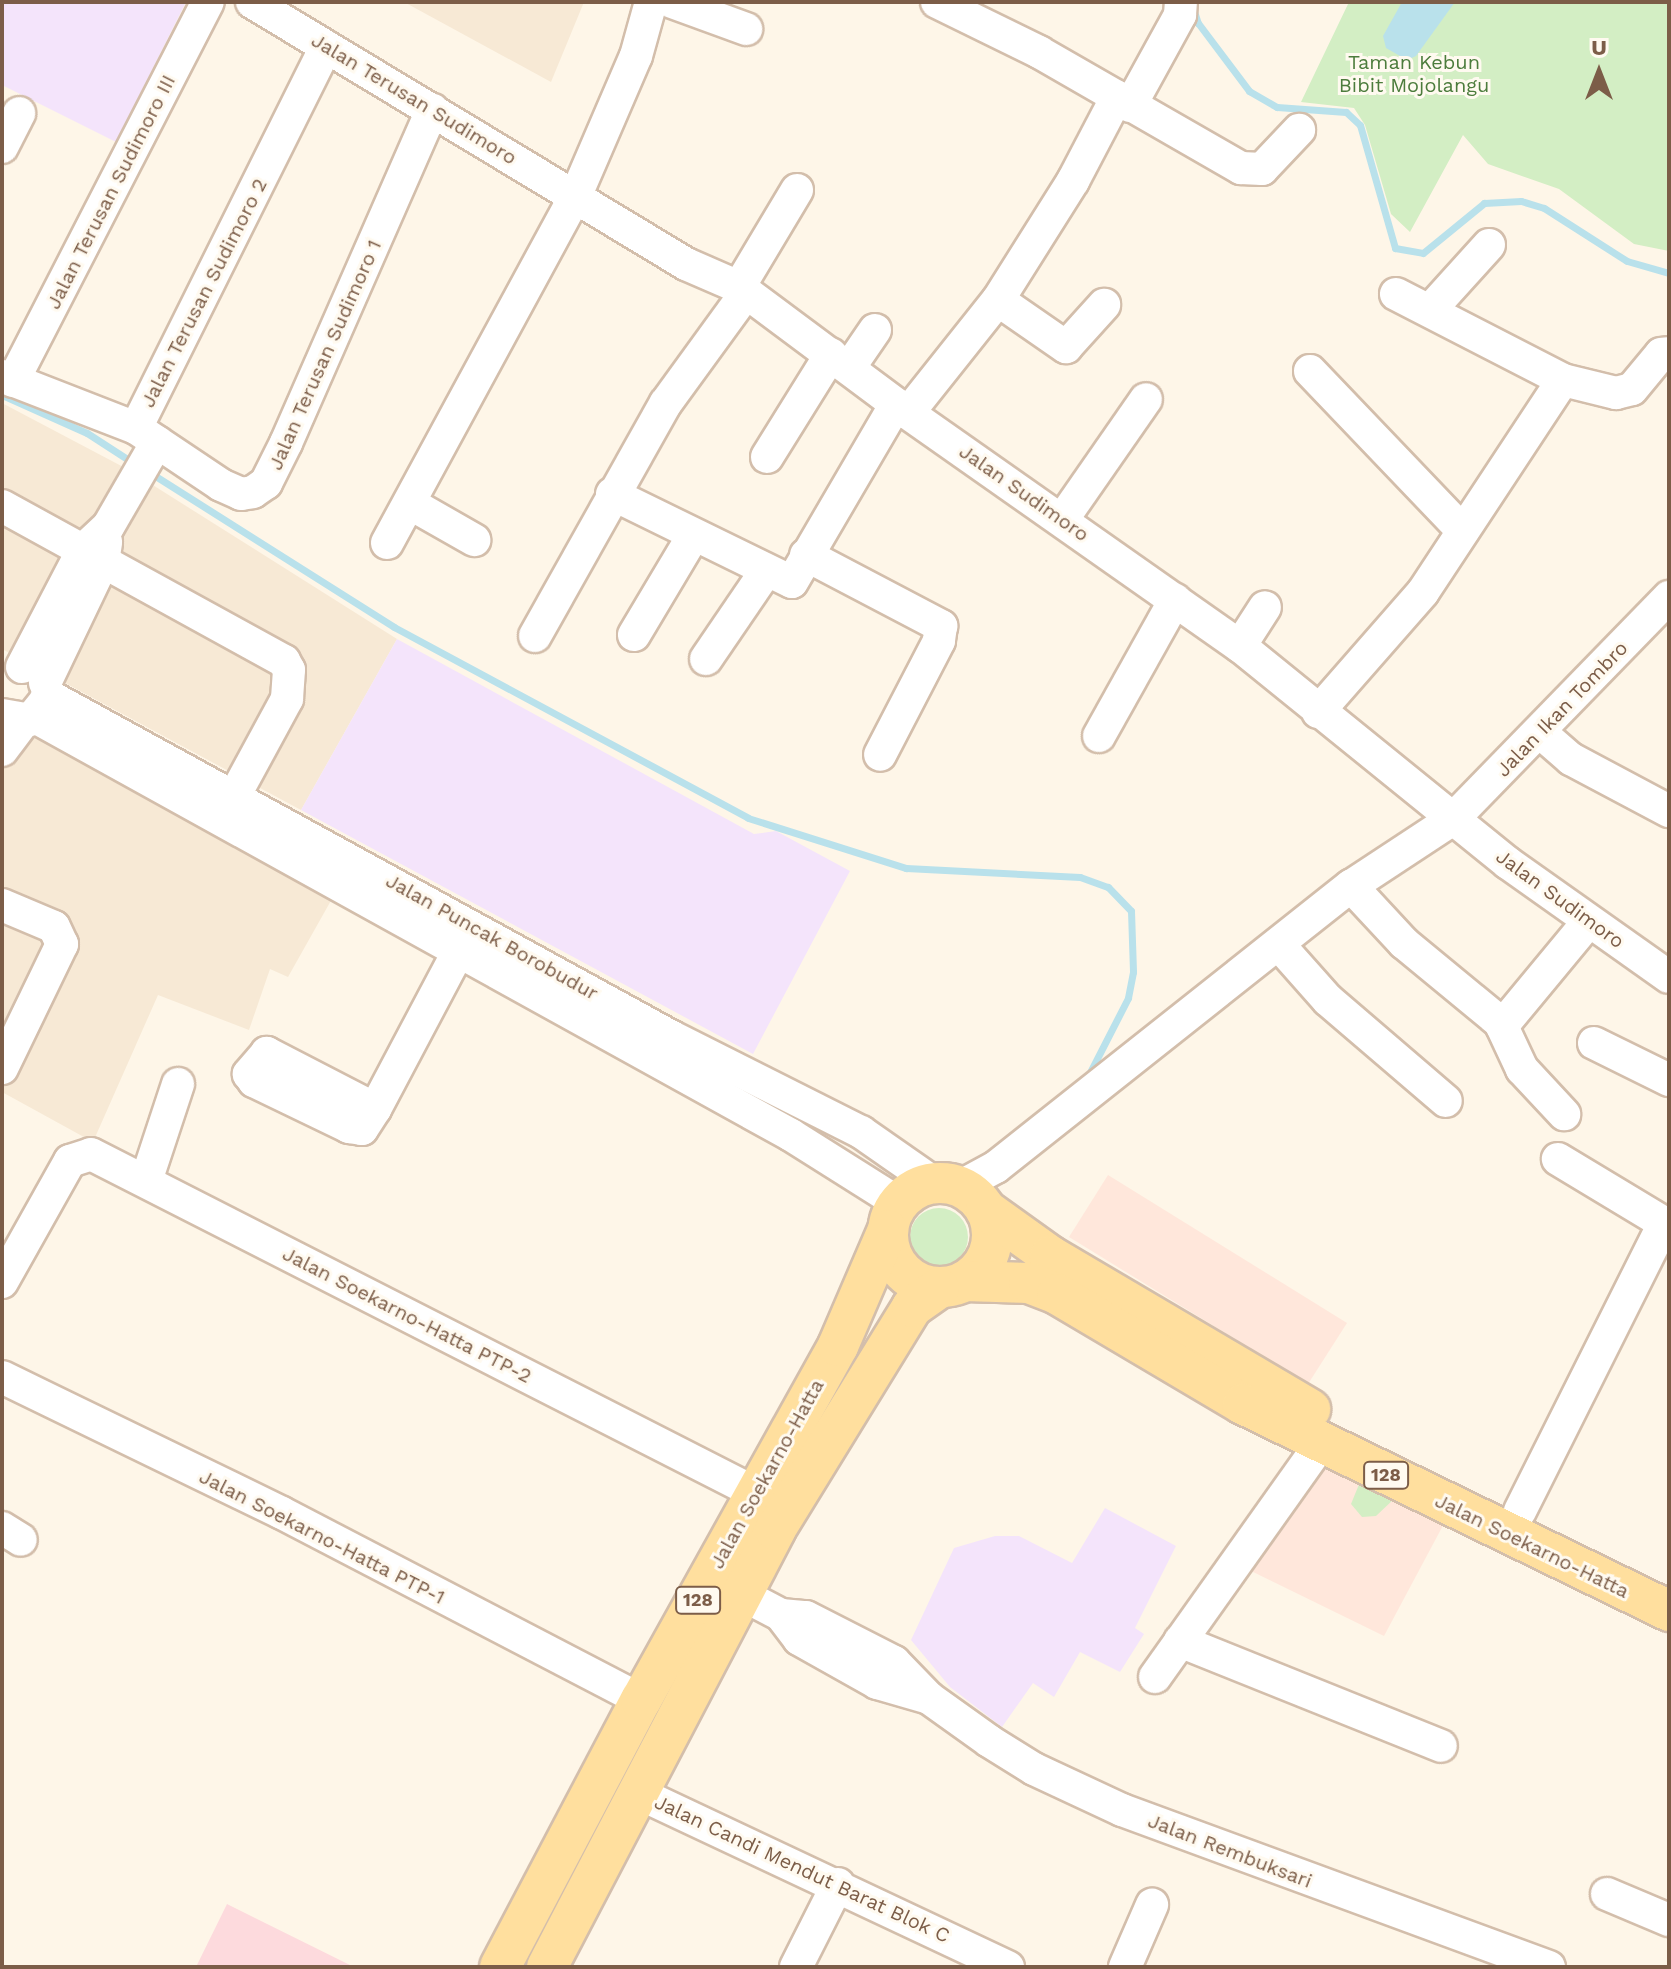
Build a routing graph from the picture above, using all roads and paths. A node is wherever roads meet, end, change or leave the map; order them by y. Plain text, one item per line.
1 (208, 2) edge
2 (252, 2) edge
3 (937, 2) edge
4 (1181, 2) edge
5 (655, 9) edge
6 (990, 13) edge
7 (746, 29) dead end
8 (326, 47) junction
9 (1124, 101) junction
10 (432, 110) junction
11 (19, 113) dead end
12 (1299, 130) dead end
13 (2, 147) edge
14 (797, 190) dead end
15 (576, 195) junction
16 (1489, 245) dead end
17 (742, 290) junction
18 (1396, 294) dead end
19 (998, 300) junction
20 (1104, 305) dead end
21 (1432, 308) junction
22 (875, 330) dead end
23 (1669, 353) edge
24 (840, 361) junction
25 (1310, 371) dead end
26 (8, 379) edge
27 (1563, 380) junction
28 (1146, 399) dead end
29 (902, 409) junction
30 (148, 441) junction
31 (767, 457) dead end
32 (612, 494) junction
33 (411, 504) junction
34 (2, 506) edge
35 (1062, 520) junction
36 (1463, 531) junction
37 (693, 536) junction
38 (474, 540) dead end
39 (387, 543) dead end
40 (806, 555) junction
41 (93, 556) junction
42 (766, 571) junction
43 (1669, 597) edge
44 (1175, 600) junction
45 (1265, 607) dead end
46 (634, 635) dead end
47 (535, 636) dead end
48 (1240, 646) junction
49 (706, 659) dead end
50 (21, 690) edge
51 (1318, 712) junction
52 (1541, 733) junction
53 (1099, 736) dead end
54 (2, 750) edge
55 (880, 755) dead end
56 (236, 793) junction
57 (1669, 811) edge
58 (1453, 819) junction
59 (347, 856) junction
60 (330, 884) junction
61 (1351, 886) junction
62 (2, 905) edge
63 (1589, 921) junction
64 (1280, 946) junction
65 (457, 954) junction
66 (1669, 977) edge
67 (1502, 1026) junction
68 (1594, 1043) dead end
69 (664, 1050) junction
70 (2, 1068) edge
71 (1669, 1080) edge
72 (178, 1084) dead end
73 (1446, 1101) dead end
74 (375, 1109) dead end
75 (1564, 1114) dead end
76 (1558, 1159) dead end
77 (147, 1178) junction
78 (960, 1194) junction
79 (893, 1216) junction
80 (2, 1282) edge
81 (952, 1284) junction
82 (2, 1377) edge
83 (1321, 1443) junction
84 (756, 1493) junction
85 (1520, 1511) junction
86 (1669, 1582) edge
87 (741, 1594) junction
88 (1669, 1611) edge
89 (1180, 1641) junction
90 (1155, 1677) dead end
91 (641, 1700) junction
92 (1441, 1746) dead end
93 (602, 1776) junction
94 (638, 1793) junction
95 (838, 1884) junction
96 (1607, 1894) dead end
97 (1152, 1905) dead end
98 (1669, 1920) edge
99 (992, 1963) edge
100 (500, 1967) edge
101 (547, 1967) edge
102 (796, 1967) edge
103 (1125, 1967) edge
104 (1549, 1967) edge

1 - 26 street, Jalan Terusan Sudimoro III
2 - 8 street, Jalan Terusan Sudimoro
3 - 6 street
4 - 9 street
5 - 7 street
5 - 15 street
6 - 9 street
8 - 10 street, Jalan Terusan Sudimoro
8 - 30 street, Jalan Terusan Sudimoro 2
9 - 12 street
9 - 19 street
10 - 15 street, Jalan Terusan Sudimoro
10 - 30 street, Jalan Terusan Sudimoro 1
11 - 13 street
14 - 17 street
15 - 17 street, Jalan Sudimoro
15 - 33 street
16 - 21 street
17 - 24 street, Jalan Sudimoro
17 - 32 street
18 - 21 street
19 - 20 street
19 - 29 street
21 - 27 street
22 - 24 street
23 - 27 street
24 - 29 street, Jalan Sudimoro
24 - 31 street
25 - 36 street
26 - 30 street
27 - 36 street
28 - 35 street
29 - 35 street, Jalan Sudimoro
29 - 40 street
30 - 41 street, Jalan Terusan Sudimoro 2
32 - 37 street
32 - 47 street
33 - 38 street
33 - 39 street
34 - 41 street
35 - 44 street, Jalan Sudimoro
36 - 51 street
37 - 42 street
37 - 46 street
40 - 42 street
40 - 55 street
41 - 50 street, Jalan Terusan Sudimoro 2
41 - 56 street
42 - 49 street
43 - 52 street, Jalan Ikan Tombro
44 - 48 street, Jalan Sudimoro
44 - 53 street
45 - 48 street
48 - 51 street, Jalan Sudimoro
50 - 54 street, Jalan Terusan Sudimoro 2
50 - 56 street, Jalan Puncak Borobudur
50 - 60 street, Jalan Puncak Borobudur
51 - 58 street, Jalan Sudimoro
52 - 57 street
52 - 58 street, Jalan Ikan Tombro
56 - 59 street, Jalan Puncak Borobudur
58 - 61 street
58 - 63 street, Jalan Sudimoro
59 - 60 street
59 - 69 street, Jalan Puncak Borobudur
60 - 65 street, Jalan Puncak Borobudur
61 - 64 street
61 - 67 street
62 - 70 street
63 - 66 street, Jalan Sudimoro
63 - 67 street
64 - 73 street
64 - 78 street
65 - 69 street, Jalan Puncak Borobudur
65 - 74 street
67 - 75 street
68 - 71 street
69 - 78 street, Jalan Puncak Borobudur
69 - 79 street, Jalan Puncak Borobudur
72 - 77 street
76 - 85 street
77 - 80 street, Jalan Soekarno-Hatta PTP-2
77 - 84 street, Jalan Soekarno-Hatta PTP-2
78 - 79 main road
78 - 81 main road, Jalan Soekarno-Hatta / 128
78 - 85 main road, Jalan Soekarno-Hatta / 128
79 - 81 main road, Jalan Soekarno-Hatta / 128
79 - 84 main road, Jalan Soekarno-Hatta / 128
81 - 83 main road, Jalan Soekarno-Hatta / 128
81 - 87 main road, Jalan Soekarno-Hatta / 128
82 - 91 street, Jalan Soekarno-Hatta PTP-1
83 - 88 main road, Jalan Soekarno-Hatta / 128
83 - 89 street
84 - 91 main road, Jalan Soekarno-Hatta / 128
85 - 86 main road, Jalan Soekarno-Hatta / 128
87 - 94 main road, Jalan Soekarno-Hatta / 128
87 - 104 street, Jalan Rembuksari
89 - 90 street
89 - 92 street
91 - 93 main road, Jalan Soekarno-Hatta / 128
93 - 94 main road
93 - 100 main road, Jalan Soekarno-Hatta / 128
94 - 95 street, Jalan Candi Mendut Barat Blok C
94 - 101 main road, Jalan Soekarno-Hatta / 128
95 - 99 street, Jalan Candi Mendut Barat Blok C
95 - 102 street
96 - 98 street
97 - 103 street

